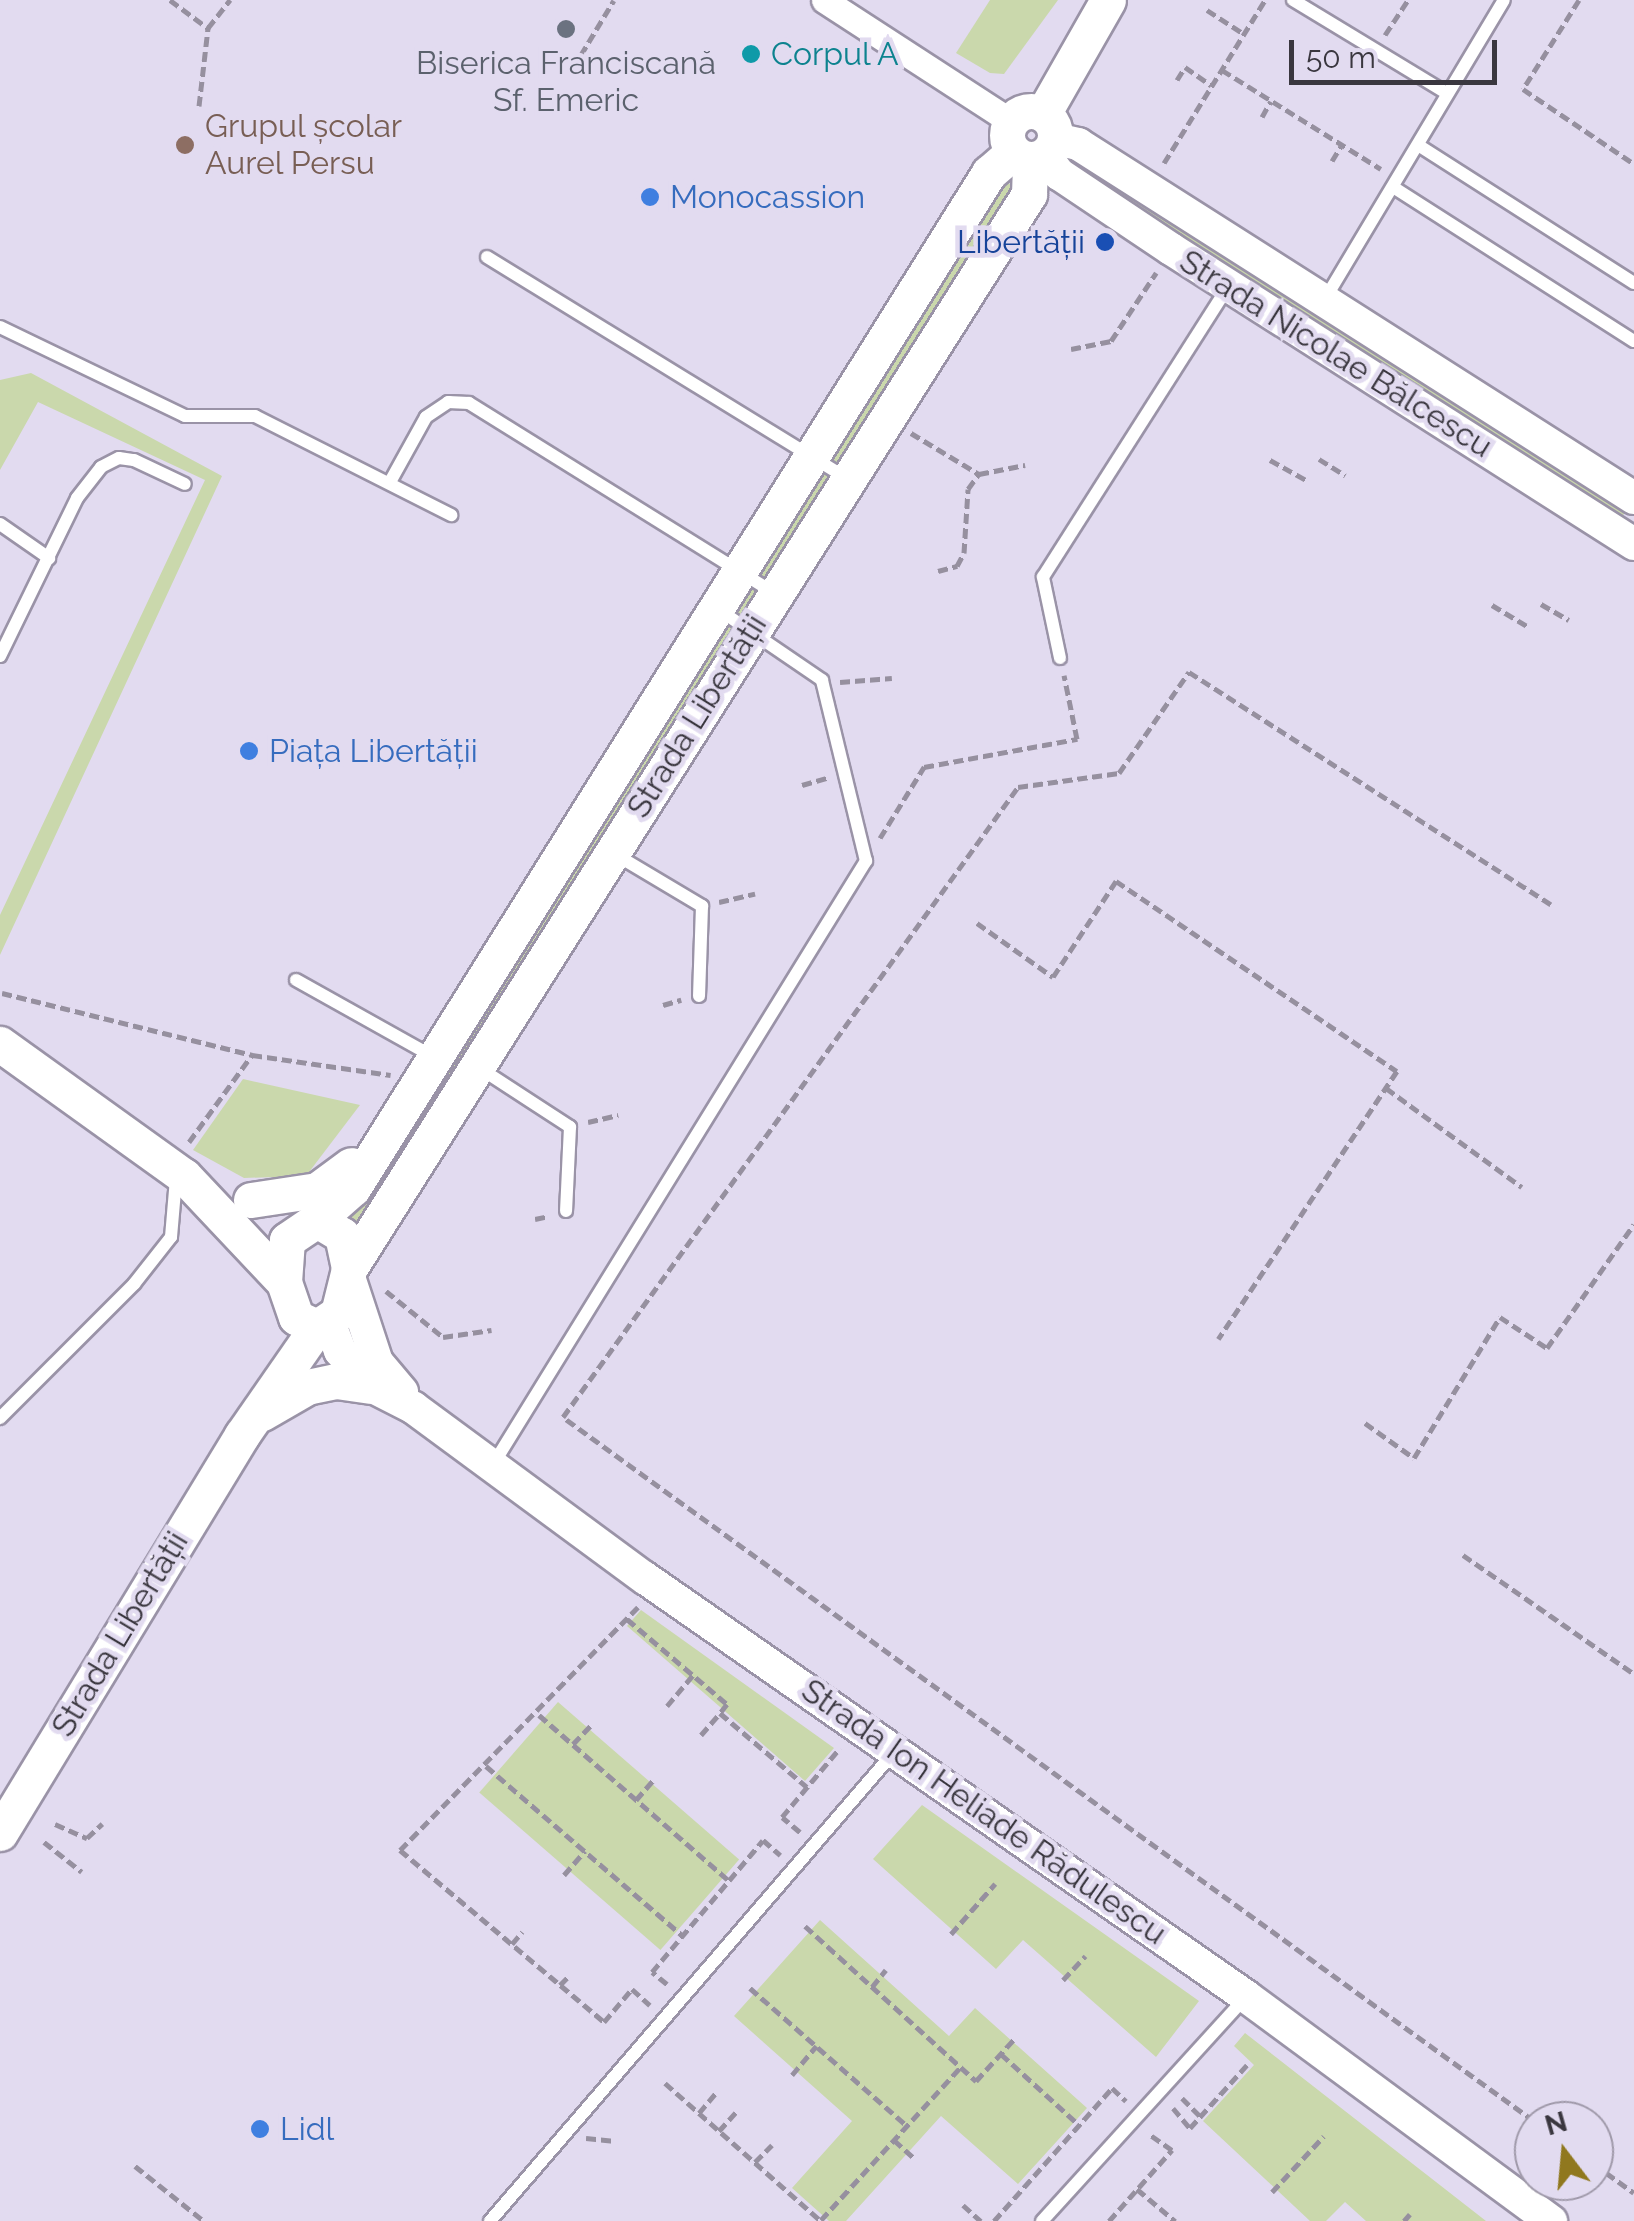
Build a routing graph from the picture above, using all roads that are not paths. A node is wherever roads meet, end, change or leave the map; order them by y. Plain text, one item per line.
1 (824, 0) edge
2 (1108, 0) edge
3 (1293, 0) edge
4 (1504, 0) edge
5 (1445, 92) junction
6 (1033, 140) junction
7 (1418, 145) junction
8 (1396, 183) junction
9 (487, 257) dead end
10 (1634, 283) edge
11 (1229, 286) junction
12 (1324, 301) junction
13 (0, 328) edge
14 (1304, 334) junction
15 (1634, 340) edge
16 (814, 457) junction
17 (847, 478) junction
18 (390, 482) junction
19 (185, 484) dead end
20 (1634, 498) edge
21 (452, 514) dead end
22 (0, 524) edge
23 (1634, 544) edge
24 (48, 558) junction
25 (741, 572) junction
26 (775, 593) junction
27 (718, 609) junction
28 (750, 631) junction
29 (0, 656) edge
30 (1060, 658) road end
31 (611, 852) junction
32 (296, 980) dead end
33 (699, 996) dead end
34 (0, 1044) edge
35 (434, 1057) junction
36 (476, 1066) junction
37 (400, 1114) junction
38 (181, 1166) junction
39 (251, 1200) junction
40 (566, 1211) dead end
41 (312, 1221) junction
42 (358, 1277) junction
43 (305, 1309) junction
44 (371, 1386) junction
45 (414, 1408) junction
46 (0, 1418) edge
47 (247, 1428) junction
48 (492, 1466) junction
49 (896, 1749) junction
50 (0, 1833) edge
51 (1247, 1996) junction
52 (490, 2221) edge
53 (1042, 2221) edge
54 (1551, 2221) edge

1 - 6 street
2 - 6 main road, Strada Libertății
3 - 5 lane
4 - 5 lane
5 - 7 lane
6 - 11 street, Strada Nicolae Bălcescu
6 - 12 street, Strada Nicolae Bălcescu
6 - 16 main road, Strada Libertății
6 - 17 main road, Strada Libertății
7 - 8 lane
7 - 10 lane
8 - 12 lane
8 - 15 lane
9 - 16 lane
11 - 14 street, Strada Nicolae Bălcescu
11 - 30 lane
12 - 14 street
12 - 20 street, Strada Nicolae Bălcescu
13 - 18 lane
14 - 23 street, Strada Nicolae Bălcescu
16 - 17 lane
16 - 25 main road, Strada Libertății
17 - 26 main road, Strada Libertății
18 - 21 lane
18 - 25 lane
19 - 24 lane
22 - 24 lane
24 - 29 lane
25 - 26 lane
25 - 27 main road, Strada Libertății
26 - 28 main road, Strada Libertății
27 - 28 lane
27 - 35 main road, Strada Libertății
28 - 31 main road, Strada Libertății
28 - 48 lane
31 - 33 lane
31 - 36 main road, Strada Libertății
32 - 35 lane
34 - 38 main road
35 - 37 main road, Strada Libertății
36 - 40 lane
36 - 42 main road, Strada Libertății
37 - 39 main road
37 - 41 main road, Strada Libertății
38 - 39 main road
38 - 43 main road
38 - 46 lane
39 - 41 main road
41 - 42 main road
41 - 43 main road
42 - 43 main road, Strada Libertății
42 - 45 street, Strada Ion Heliade Rădulescu
43 - 44 street, Strada Ion Heliade Rădulescu
43 - 47 main road, Strada Libertății
44 - 45 street, Strada Ion Heliade Rădulescu
44 - 47 main road
45 - 48 street, Strada Ion Heliade Rădulescu
47 - 50 main road, Strada Libertății
48 - 49 street, Strada Ion Heliade Rădulescu
49 - 51 street, Strada Ion Heliade Rădulescu
49 - 52 lane
51 - 53 lane
51 - 54 street, Strada Ion Heliade Rădulescu

